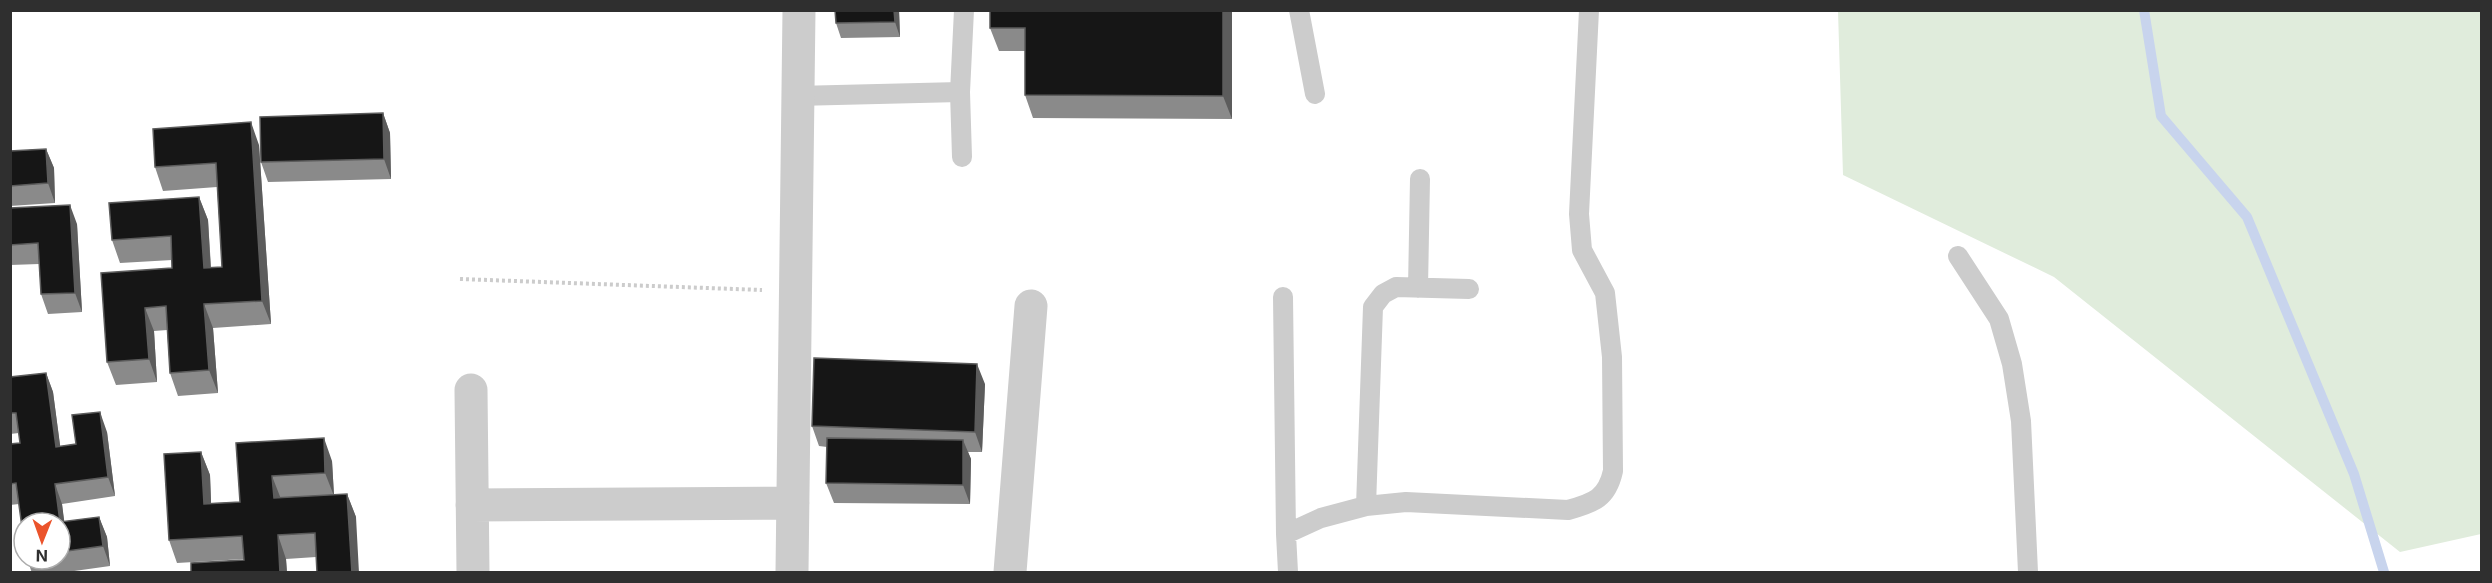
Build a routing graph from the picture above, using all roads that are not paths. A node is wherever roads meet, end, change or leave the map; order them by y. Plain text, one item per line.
1 (799, 10) edge
2 (964, 10) edge
3 (1299, 10) edge
4 (1589, 10) edge
5 (960, 92) junction
6 (1315, 94) dead end
7 (796, 96) junction
8 (962, 157) dead end
9 (1420, 179) dead end
10 (1958, 256) dead end
11 (1419, 288) junction
12 (1468, 289) dead end
13 (1283, 297) dead end
14 (1031, 306) dead end
15 (471, 390) dead end
16 (793, 503) junction
17 (472, 505) junction
18 (1366, 506) junction
19 (1286, 534) junction
20 (473, 573) edge
21 (792, 573) edge
22 (1010, 573) edge
23 (1288, 573) edge
24 (2028, 573) edge

1 - 7 street
2 - 5 lane
3 - 6 lane
4 - 18 lane
5 - 7 lane
5 - 8 lane
7 - 16 street
9 - 11 lane
10 - 24 lane
11 - 12 lane
11 - 18 lane
13 - 19 lane
14 - 22 street
15 - 17 street
16 - 17 street
16 - 21 street
17 - 20 street
18 - 19 lane
19 - 23 lane

